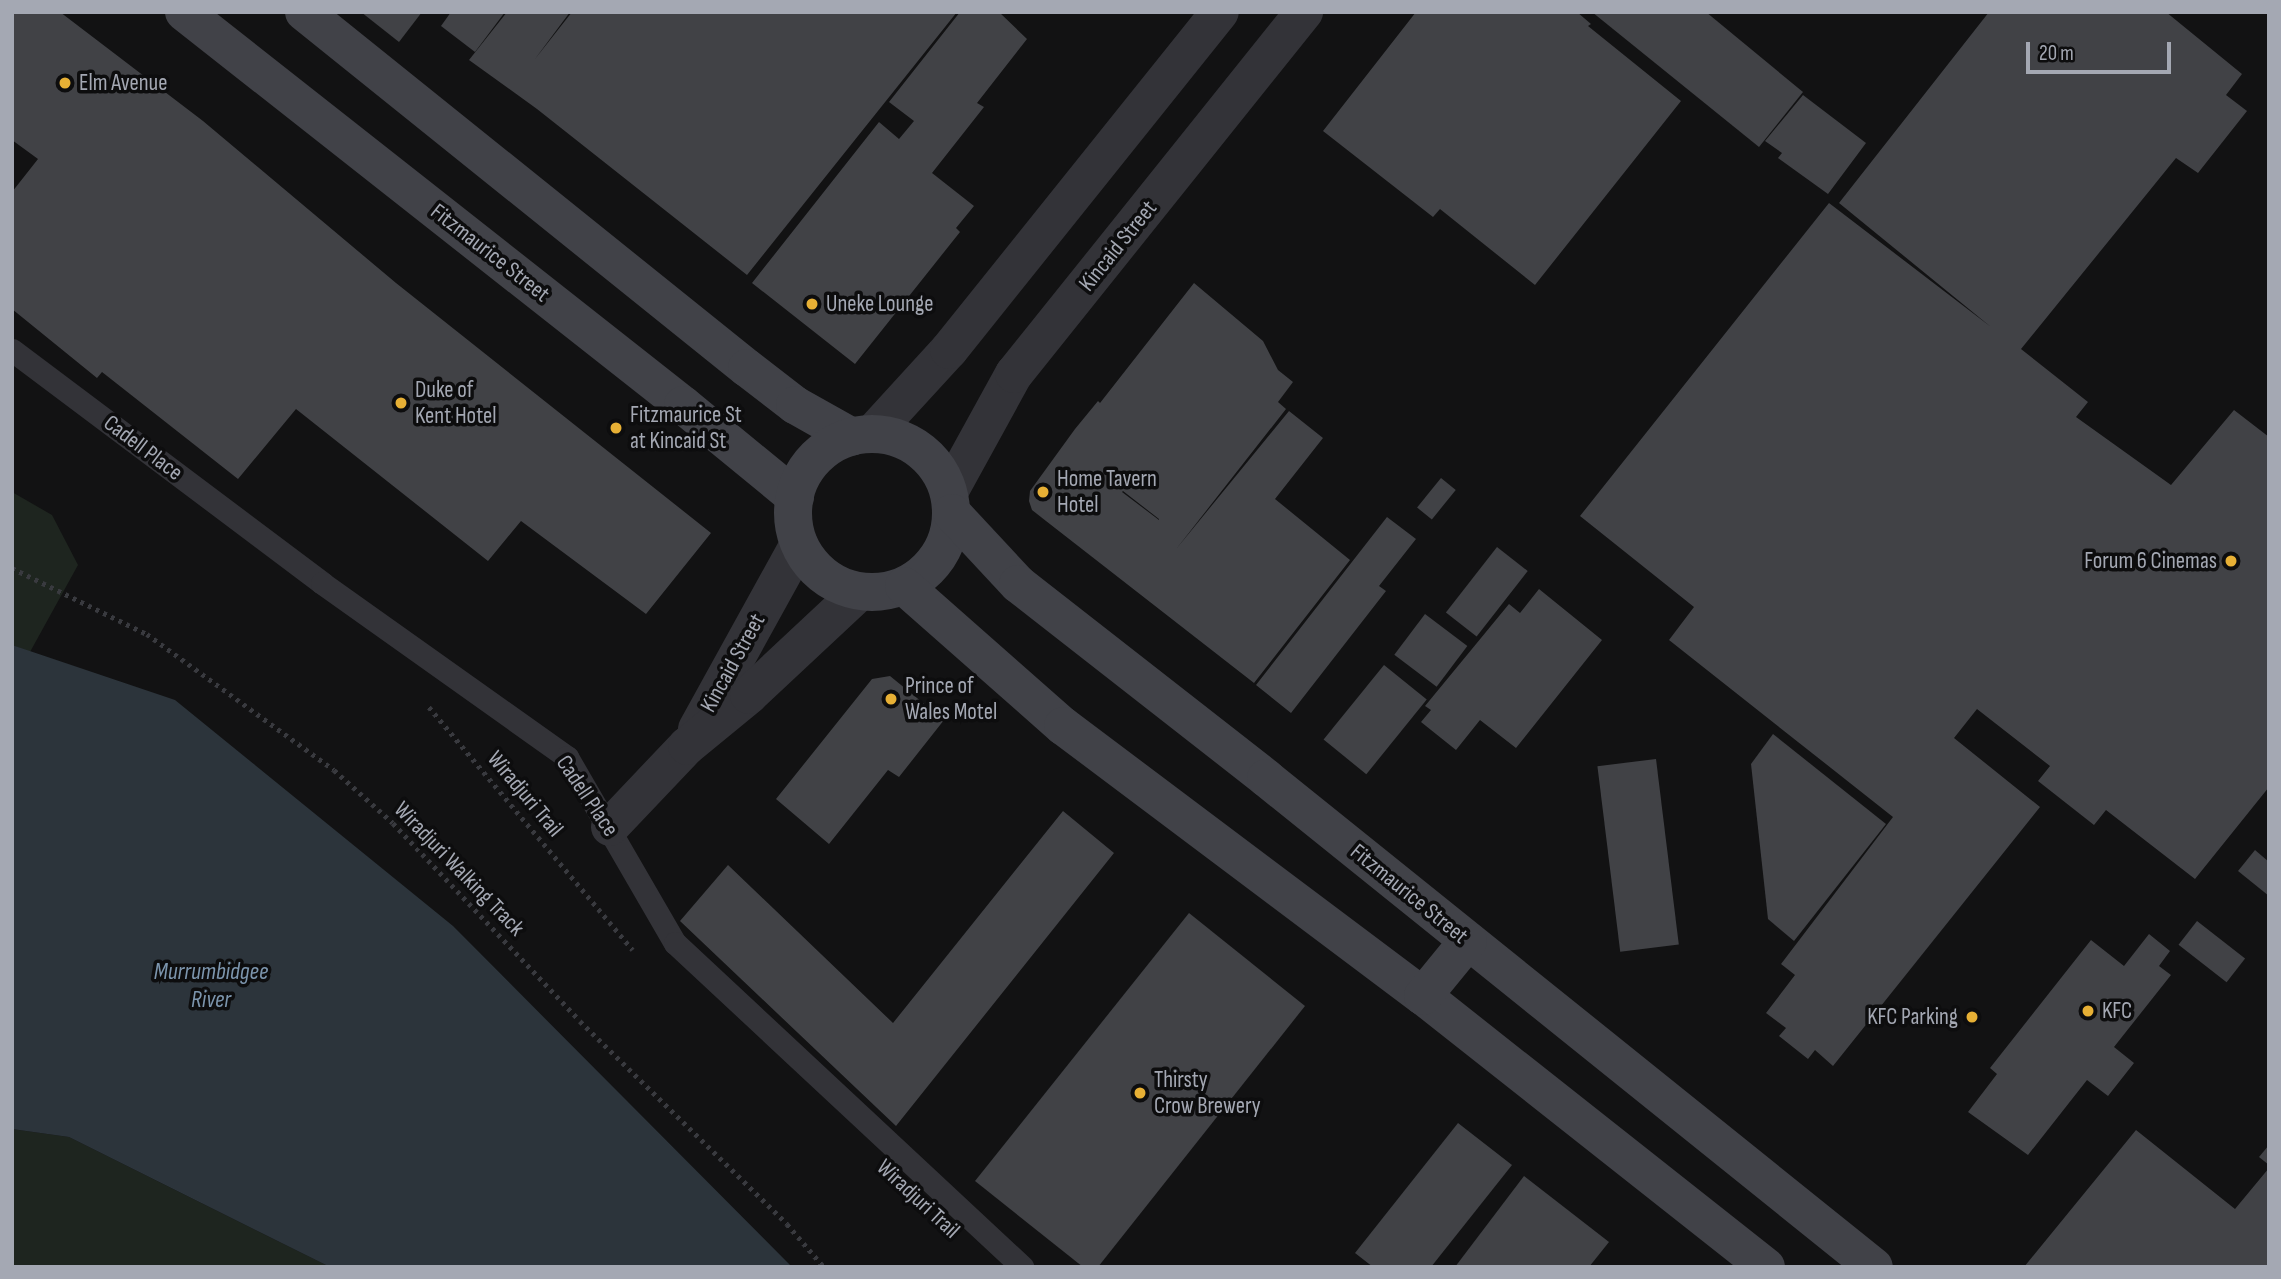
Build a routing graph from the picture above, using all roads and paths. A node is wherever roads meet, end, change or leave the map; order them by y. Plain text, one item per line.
1 (184, 12) edge
2 (304, 12) edge
3 (1220, 12) edge
4 (1304, 12) edge
5 (12, 350) edge
6 (862, 435) junction
7 (795, 497) junction
8 (951, 502) junction
9 (799, 544) junction
10 (12, 568) edge
11 (904, 586) junction
12 (859, 592) junction
13 (427, 704) dead end
14 (687, 746) junction
15 (610, 827) junction
16 (1468, 941) junction
17 (635, 953) dead end
18 (1423, 996) junction
19 (824, 1267) edge
20 (1022, 1267) edge
21 (1766, 1267) edge
22 (1874, 1267) edge

1 - 7 main road, Fitzmaurice Street
2 - 6 main road
3 - 6 street
4 - 8 street, Kincaid Street
5 - 15 lane, Cadell Place
6 - 7 main road
6 - 8 main road
7 - 9 main road
8 - 11 main road
8 - 16 main road, Fitzmaurice Street
9 - 12 main road
9 - 14 street, Kincaid Street
10 - 19 path, Wiradjuri Walking Track
11 - 12 main road
11 - 18 main road
12 - 14 street, Kincaid Street
13 - 17 path, Wiradjuri Trail
14 - 15 street, Kincaid Street
15 - 20 lane, Cadell Place
16 - 18 main road
16 - 22 main road, Fitzmaurice Street
18 - 21 main road

